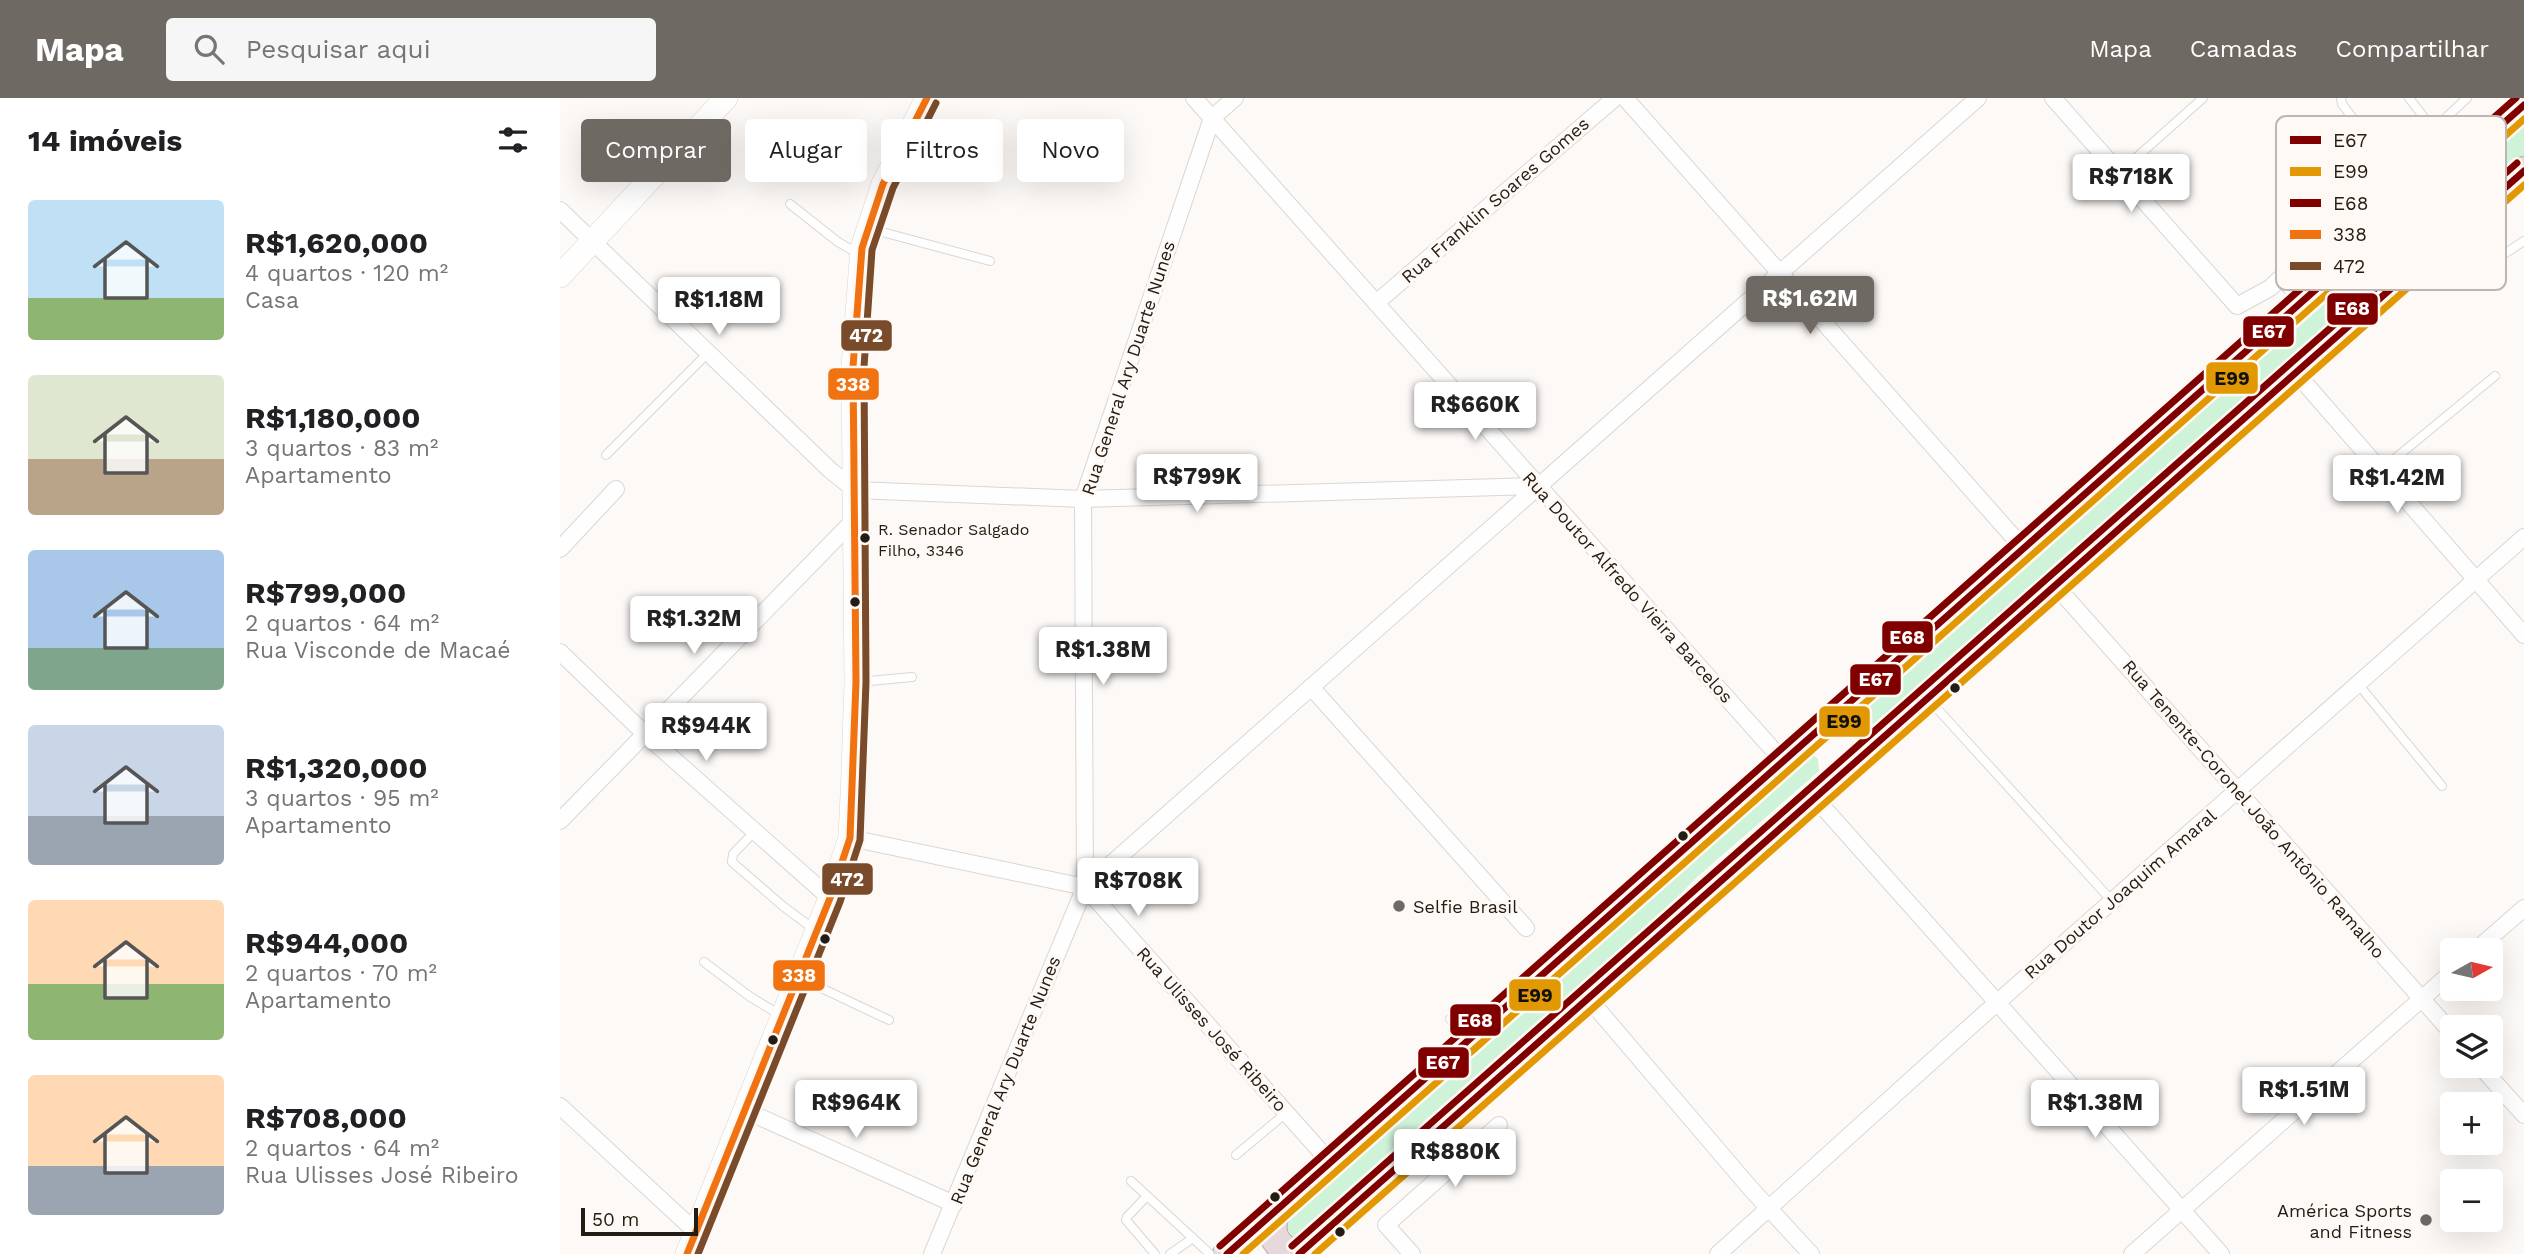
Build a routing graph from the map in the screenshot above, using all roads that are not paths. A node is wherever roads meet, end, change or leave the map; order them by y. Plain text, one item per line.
1 (726, 98) edge
2 (927, 98) edge
3 (1194, 98) edge
4 (1235, 98) edge
5 (1615, 98) edge
6 (1625, 98) edge
7 (1978, 98) edge
8 (2053, 98) edge
9 (2203, 98) edge
10 (2342, 98) edge
11 (2409, 98) edge
12 (2467, 98) edge
13 (2523, 101) edge
14 (2351, 116) edge
15 (2423, 116) edge
16 (2447, 116) edge
17 (1212, 118) junction
18 (2506, 118) edge
19 (2524, 171) edge
20 (2119, 173) junction
21 (2506, 187) edge
22 (790, 204) dead end
23 (560, 210) edge
24 (868, 229) junction
25 (2524, 241) edge
26 (593, 242) junction
27 (2506, 253) edge
28 (862, 256) junction
29 (990, 261) dead end
30 (1780, 273) junction
31 (560, 276) edge
32 (2276, 282) edge
33 (2288, 290) edge
34 (2316, 290) edge
35 (2389, 290) edge
36 (1376, 303) junction
37 (2301, 303) junction
38 (708, 353) junction
39 (2295, 373) junction
40 (2495, 376) dead end
41 (606, 455) dead end
42 (2381, 470) junction
43 (1539, 486) junction
44 (616, 489) dead end
45 (855, 490) junction
46 (1083, 499) junction
47 (856, 518) junction
48 (2524, 537) edge
49 (2024, 549) junction
50 (560, 550) edge
51 (2477, 579) junction
52 (2055, 585) junction
53 (2524, 635) edge
54 (560, 652) edge
55 (912, 677) dead end
56 (856, 682) junction
57 (2358, 684) junction
58 (1311, 687) junction
59 (1927, 698) junction
60 (1823, 727) junction
61 (644, 733) junction
62 (1783, 761) junction
63 (1855, 763) junction
64 (2442, 786) dead end
65 (2237, 790) junction
66 (1815, 798) junction
67 (560, 821) edge
68 (755, 831) junction
69 (849, 838) junction
70 (1085, 887) junction
71 (830, 898) junction
72 (2112, 901) junction
73 (2524, 908) edge
74 (1526, 928) dead end
75 (817, 931) junction
76 (2490, 938) edge
77 (704, 962) dead end
78 (798, 977) junction
79 (2440, 982) edge
80 (1588, 998) junction
81 (2421, 999) junction
82 (1997, 1002) junction
83 (782, 1017) junction
84 (1450, 1019) dead end
85 (890, 1020) dead end
86 (2440, 1020) edge
87 (1468, 1040) junction
88 (2491, 1078) edge
89 (560, 1106) edge
90 (744, 1110) junction
91 (1286, 1113) junction
92 (2524, 1115) edge
93 (1499, 1125) dead end
94 (1236, 1155) dead end
95 (1330, 1163) junction
96 (1132, 1181) dead end
97 (1147, 1196) junction
98 (954, 1203) junction
99 (1770, 1208) junction
100 (1276, 1210) junction
101 (2182, 1210) junction
102 (695, 1231) junction
103 (1193, 1238) junction
104 (687, 1254) edge
105 (932, 1254) edge
106 (1154, 1254) edge
107 (1170, 1254) edge
108 (1210, 1254) edge
109 (1227, 1254) edge
110 (1293, 1254) edge
111 (1299, 1254) edge
112 (1412, 1254) edge
113 (1718, 1254) edge
114 (1811, 1254) edge
115 (2132, 1254) edge
116 (2221, 1254) edge

1 - 26 main road
2 - 24 main road
3 - 17 street, Rua Doutor Alfredo Vieira Barcelos
4 - 17 street
5 - 36 street, Rua Franklin Soares Gomes
6 - 30 street
7 - 30 street
8 - 20 street
9 - 20 lane
10 - 14 lane
11 - 15 lane
12 - 16 lane
13 - 18 highway
17 - 36 street, Rua Doutor Alfredo Vieira Barcelos
17 - 46 street, Rua General Ary Duarte Nunes
19 - 21 highway
20 - 32 street
22 - 28 lane
23 - 26 street
24 - 28 main road
24 - 29 lane
25 - 27 lane
26 - 31 main road
26 - 38 street
28 - 45 main road
30 - 43 street
30 - 49 street
33 - 37 lane
34 - 37 highway
35 - 39 highway
36 - 43 street, Rua Doutor Alfredo Vieira Barcelos
37 - 49 highway
38 - 41 lane
38 - 45 street
39 - 42 street
39 - 52 highway
40 - 42 lane
42 - 51 street
43 - 46 street
43 - 58 street
43 - 62 street, Rua Doutor Alfredo Vieira Barcelos
44 - 50 street
45 - 46 street
45 - 47 main road
46 - 70 street, Rua General Ary Duarte Nunes
47 - 56 main road
47 - 61 street
48 - 51 street, Rua Doutor Joaquim Amaral
49 - 60 highway
51 - 53 street
51 - 57 street, Rua Doutor Joaquim Amaral
52 - 59 highway
52 - 65 street, Rua Tenente-Coronel João Antônio Ramalho
54 - 61 street
55 - 56 lane
56 - 69 main road
57 - 64 lane
57 - 65 street, Rua Doutor Joaquim Amaral
58 - 70 street
58 - 74 street
59 - 63 highway
59 - 72 lane
60 - 62 highway
60 - 63 highway
61 - 67 street
61 - 68 street
62 - 87 highway
63 - 66 highway
65 - 72 street, Rua Doutor Joaquim Amaral
65 - 81 street, Rua Tenente-Coronel João Antônio Ramalho
66 - 80 highway
66 - 82 street
68 - 71 street
68 - 75 lane
69 - 70 street
69 - 71 main road
70 - 91 street, Rua Ulisses José Ribeiro
70 - 98 street, Rua General Ary Duarte Nunes
71 - 75 main road
72 - 82 street, Rua Doutor Joaquim Amaral
73 - 76 street
75 - 78 main road
77 - 83 lane
78 - 83 main road
78 - 85 lane
79 - 81 street
80 - 99 street
80 - 111 highway
81 - 86 street, Rua Tenente-Coronel João Antônio Ramalho
81 - 101 street
82 - 99 street, Rua Doutor Joaquim Amaral
82 - 101 street
83 - 90 main road
84 - 87 lane
87 - 95 highway
88 - 92 street
89 - 102 street
90 - 98 street
90 - 102 main road
91 - 94 lane
91 - 95 street, Rua Ulisses José Ribeiro
93 - 112 street
95 - 100 highway
96 - 97 lane
97 - 103 lane
97 - 106 lane
98 - 105 street, Rua General Ary Duarte Nunes
99 - 113 street, Rua Doutor Joaquim Amaral
99 - 114 street
100 - 109 highway
100 - 110 highway
101 - 115 street
101 - 116 street
102 - 104 main road
103 - 107 lane
103 - 108 lane

